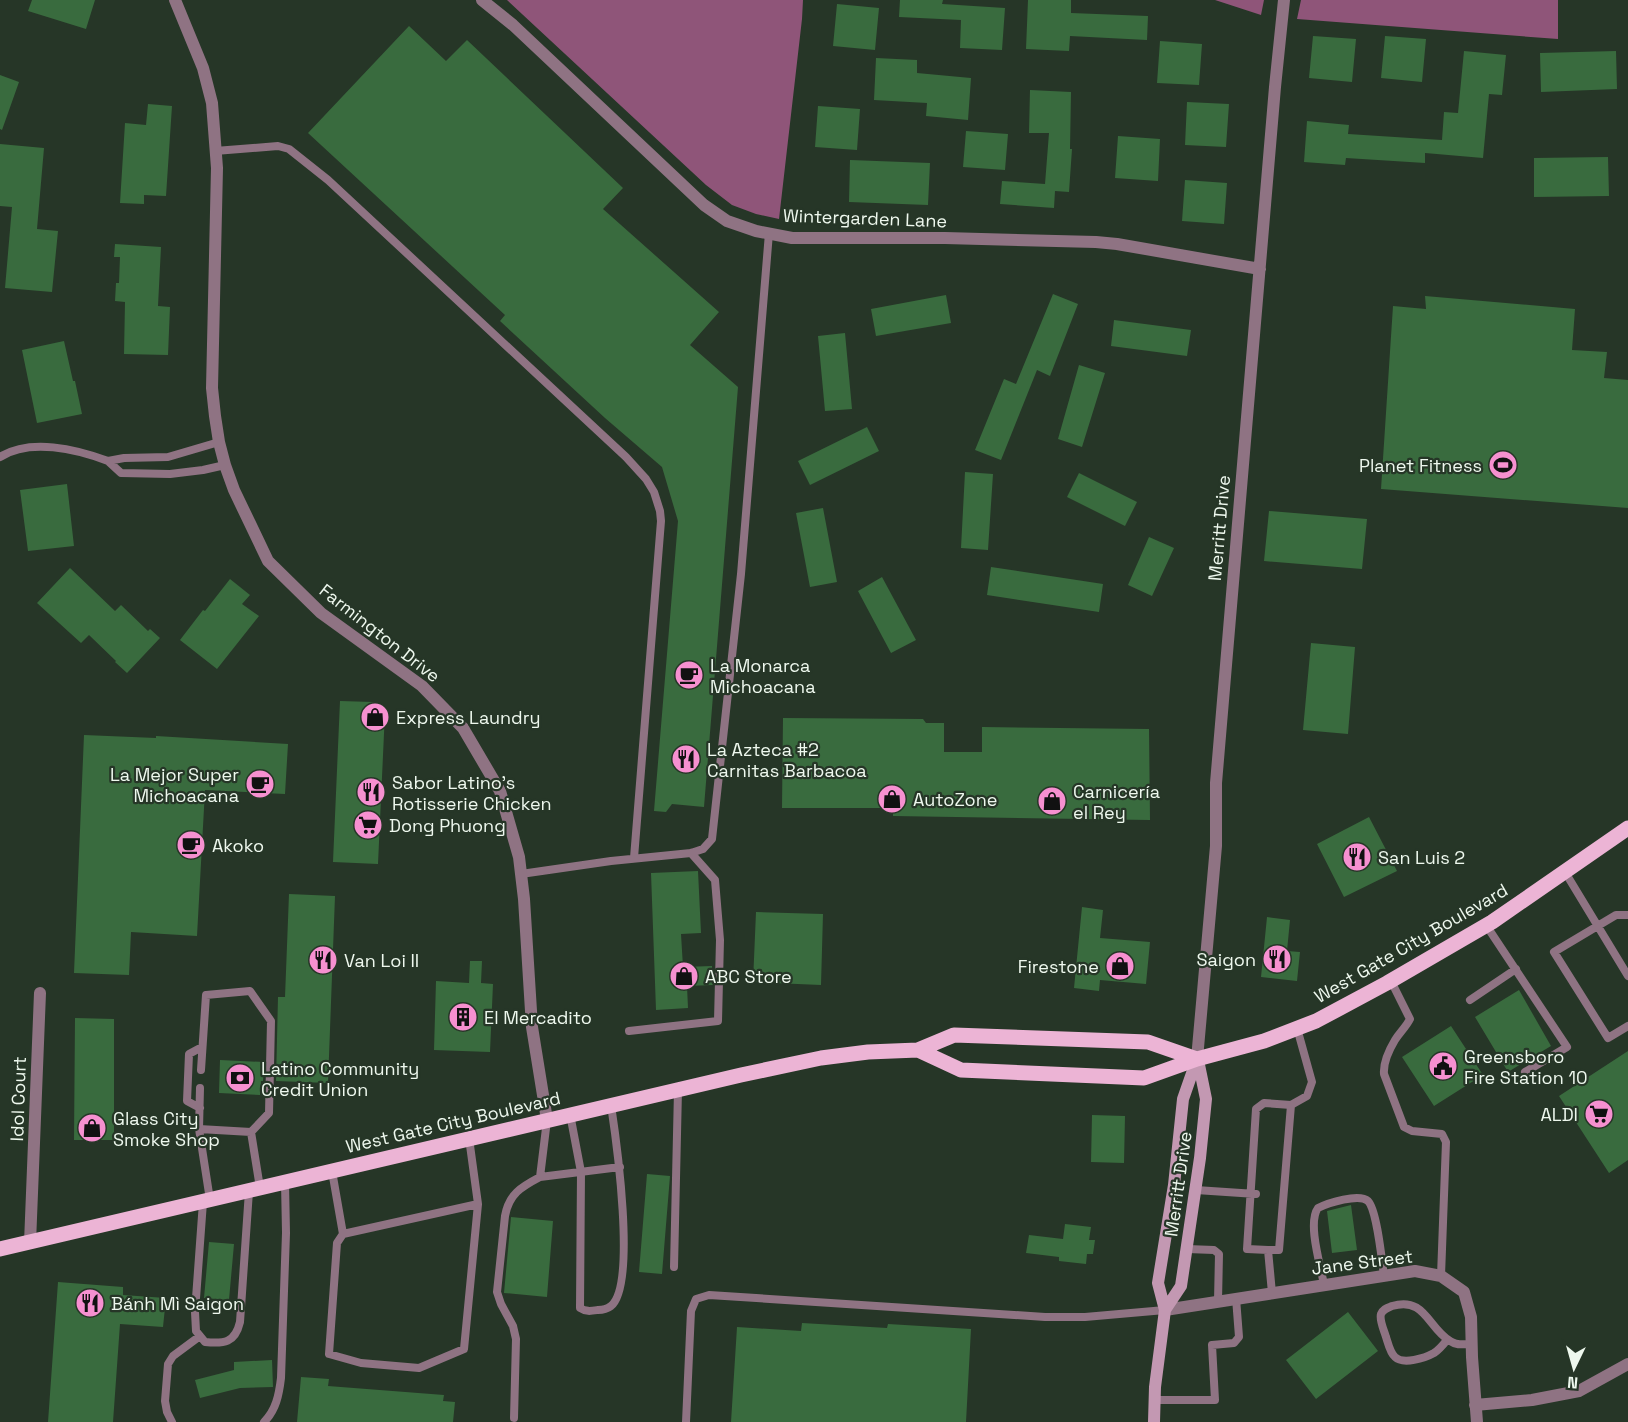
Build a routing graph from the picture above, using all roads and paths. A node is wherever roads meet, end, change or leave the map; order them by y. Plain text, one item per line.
1 (175, 0) edge
2 (482, 0) edge
3 (1284, 0) edge
4 (215, 151) junction
5 (769, 233) junction
6 (1260, 269) junction
7 (219, 442) junction
8 (0, 457) edge
9 (108, 461) junction
10 (225, 465) junction
11 (1628, 829) edge
12 (691, 853) junction
13 (634, 858) junction
14 (1565, 872) junction
15 (521, 874) junction
16 (1628, 915) edge
17 (1486, 925) junction
18 (1597, 926) junction
19 (1516, 969) junction
20 (1628, 976) edge
21 (1390, 981) junction
22 (40, 993) dead end
23 (1470, 1000) dead end
24 (1628, 1026) edge
25 (1297, 1028) junction
26 (629, 1031) dead end
27 (202, 1047) junction
28 (918, 1050) junction
29 (1197, 1059) junction
30 (201, 1070) dead end
31 (1525, 1072) dead end
32 (200, 1088) dead end
33 (678, 1089) junction
34 (611, 1105) junction
35 (1291, 1105) junction
36 (200, 1108) junction
37 (570, 1114) junction
38 (547, 1119) junction
39 (199, 1129) junction
40 (251, 1132) junction
41 (469, 1138) junction
42 (620, 1167) junction
43 (332, 1171) junction
44 (581, 1172) junction
45 (540, 1177) junction
46 (285, 1182) junction
47 (255, 1189) junction
48 (1196, 1190) junction
49 (1253, 1194) junction
50 (206, 1201) junction
51 (478, 1204) junction
52 (343, 1234) junction
53 (30, 1243) junction
54 (1187, 1249) junction
55 (0, 1250) edge
56 (1268, 1250) junction
57 (674, 1267) dead end
58 (1384, 1276) junction
59 (1441, 1276) junction
60 (1324, 1285) junction
61 (1272, 1293) junction
62 (1236, 1298) junction
63 (1218, 1301) junction
64 (1165, 1310) junction
65 (200, 1336) junction
66 (1447, 1340) junction
67 (1472, 1344) junction
68 (1628, 1364) edge
69 (1155, 1400) junction
70 (1475, 1405) junction
71 (514, 1418) dead end
72 (172, 1422) edge
73 (264, 1422) edge
74 (686, 1422) edge
75 (1154, 1422) edge
76 (1477, 1422) edge

1 - 4 street, Farmington Drive
2 - 5 street, Wintergarden Lane
3 - 6 street, Merritt Drive
4 - 7 street, Farmington Drive
4 - 13 lane
5 - 6 street, Wintergarden Lane
5 - 12 lane
6 - 29 street, Merritt Drive
7 - 9 lane
7 - 10 street, Farmington Drive
8 - 9 lane
9 - 10 lane
10 - 15 street, Farmington Drive
11 - 14 main road, West Gate City Boulevard
12 - 13 lane
12 - 26 lane
13 - 15 lane
14 - 17 main road, West Gate City Boulevard
14 - 18 lane
15 - 38 street, Farmington Drive
16 - 18 lane
17 - 19 lane
17 - 21 main road, West Gate City Boulevard
18 - 20 lane
18 - 24 lane
19 - 23 lane
19 - 31 lane
21 - 25 main road, West Gate City Boulevard
21 - 59 lane
22 - 53 street, Idol Court
25 - 29 main road, West Gate City Boulevard
25 - 35 lane
27 - 30 lane
27 - 36 lane
27 - 40 lane
28 - 29 main road, West Gate City Boulevard
28 - 29 main road, West Gate City Boulevard
28 - 33 main road, West Gate City Boulevard
29 - 48 main road, Merritt Drive
29 - 64 main road, Merritt Drive
32 - 36 lane
33 - 34 main road, West Gate City Boulevard
33 - 57 lane
34 - 37 main road, West Gate City Boulevard
34 - 42 lane
35 - 49 lane
35 - 56 lane
36 - 39 lane
37 - 38 main road, West Gate City Boulevard
37 - 44 lane
38 - 41 main road, West Gate City Boulevard
38 - 45 lane
39 - 40 lane
39 - 50 lane
40 - 47 lane
41 - 43 main road, West Gate City Boulevard
41 - 51 lane
42 - 44 lane
42 - 44 lane
43 - 46 main road, West Gate City Boulevard
43 - 52 lane
44 - 45 lane
45 - 71 lane
46 - 47 main road, West Gate City Boulevard
46 - 73 lane
47 - 50 main road, West Gate City Boulevard
47 - 65 lane
48 - 49 lane
48 - 54 main road, Merritt Drive
49 - 56 lane
50 - 53 main road, West Gate City Boulevard
50 - 65 lane
51 - 52 lane
51 - 52 lane
53 - 55 main road, West Gate City Boulevard
54 - 63 lane
54 - 64 main road, Merritt Drive
56 - 61 lane
58 - 59 street, Jane Street
58 - 60 street, Jane Street
58 - 60 lane
59 - 67 street, Jane Street
60 - 61 street, Jane Street
61 - 62 street, Jane Street
62 - 63 street, Jane Street
62 - 69 lane
63 - 64 street, Jane Street
64 - 69 main road, Merritt Drive
64 - 74 lane
65 - 72 lane
66 - 66 lane
66 - 67 lane
67 - 70 street, Jane Street
68 - 70 street
69 - 75 main road, Merritt Drive
70 - 76 street, Jane Street

